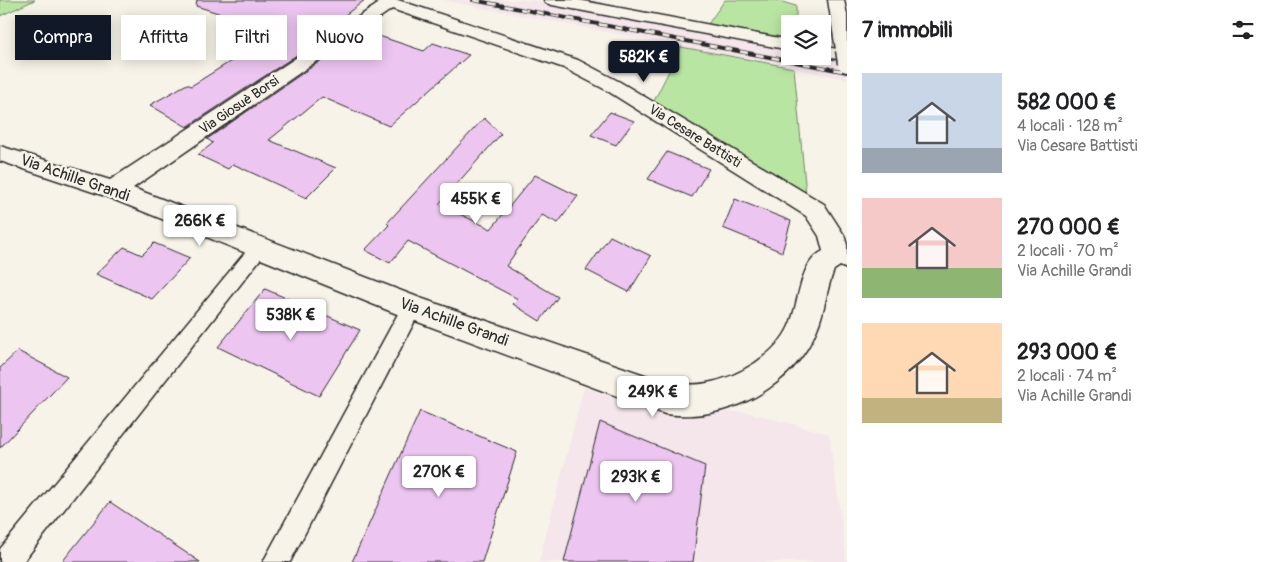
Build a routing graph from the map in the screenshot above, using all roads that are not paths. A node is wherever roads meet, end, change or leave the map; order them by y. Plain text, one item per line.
1 (552, 0) edge
2 (836, 0) edge
3 (386, 1) edge
4 (781, 43) edge
5 (831, 53) edge
6 (846, 56) edge
7 (0, 153) edge
8 (113, 190) junction
9 (259, 248) junction
10 (842, 256) edge
11 (412, 307) junction
12 (6, 562) edge
13 (276, 562) edge

1 - 4 street
2 - 6 street
3 - 8 street, Via Giosuè Borsi
3 - 10 street, Via Cesare Battisti
5 - 6 street
7 - 8 street, Via Achille Grandi
8 - 9 street, Via Achille Grandi
9 - 11 street, Via Achille Grandi
9 - 12 lane
10 - 11 street, Via Achille Grandi
11 - 13 lane

